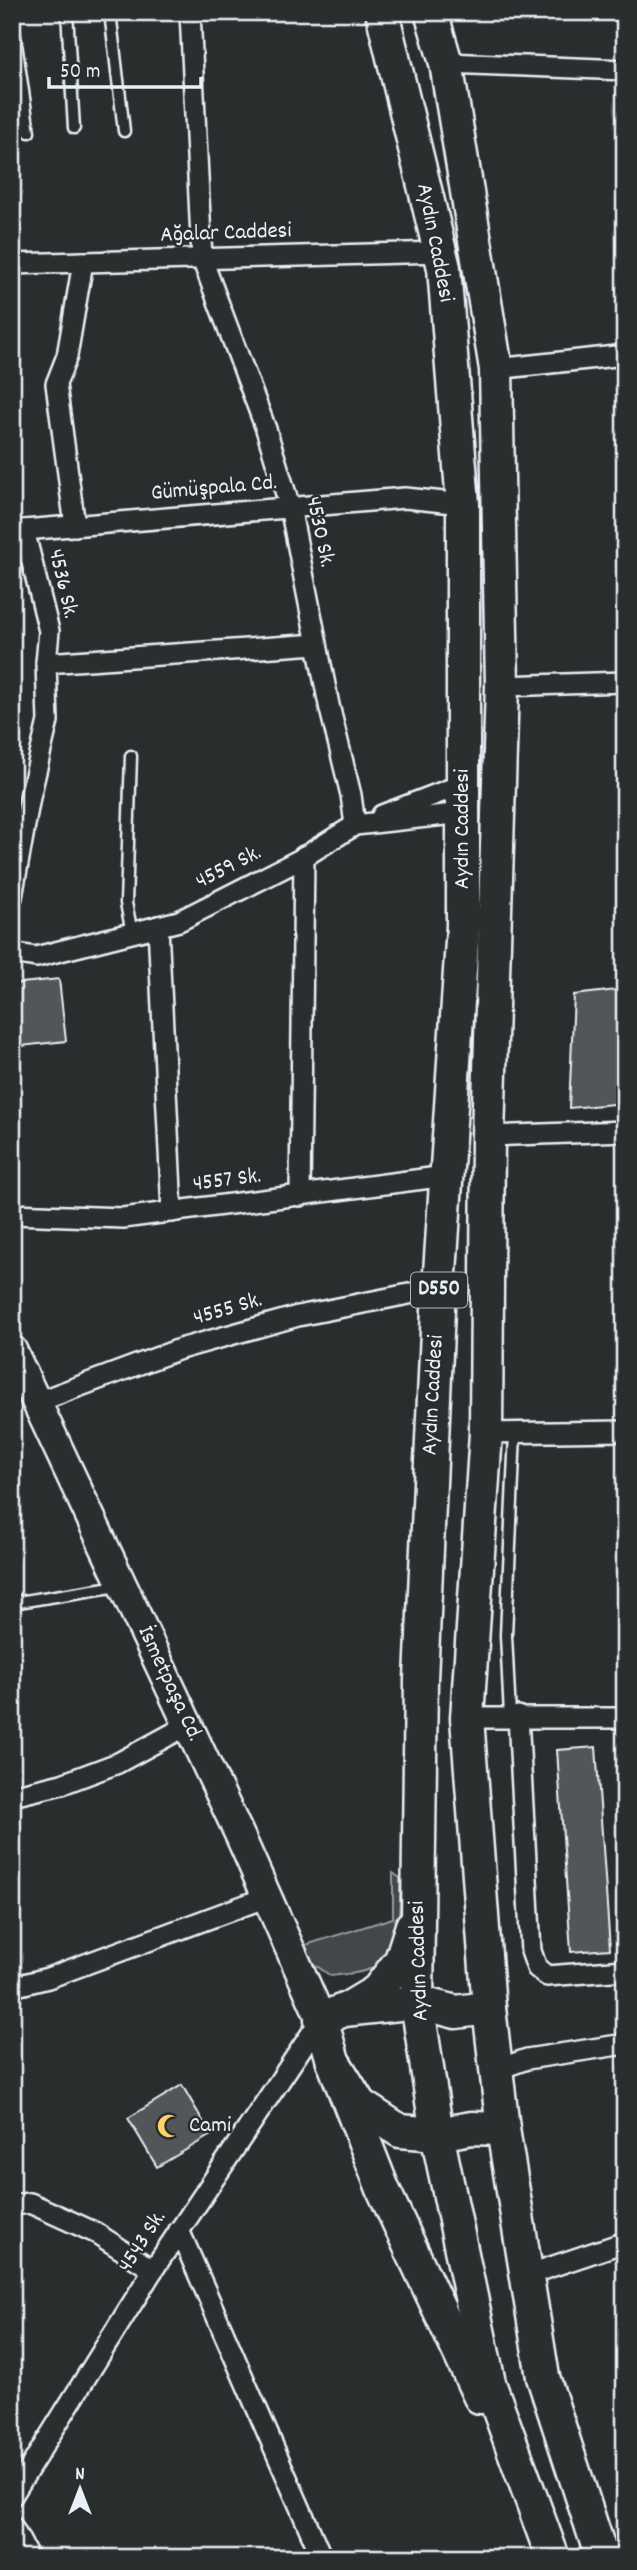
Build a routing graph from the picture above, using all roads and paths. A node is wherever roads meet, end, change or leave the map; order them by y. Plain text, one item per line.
1 (67, 12) edge
2 (110, 12) edge
3 (190, 12) edge
4 (382, 12) edge
5 (432, 12) edge
6 (12, 16) edge
7 (446, 63) junction
8 (625, 70) edge
9 (74, 128) dead end
10 (124, 131) dead end
11 (29, 132) dead end
12 (440, 252) junction
13 (202, 259) junction
14 (83, 262) junction
15 (12, 264) edge
16 (625, 355) edge
17 (496, 369) junction
18 (463, 504) junction
19 (290, 507) junction
20 (75, 526) junction
21 (18, 531) edge
22 (317, 644) junction
23 (46, 663) junction
24 (625, 682) edge
25 (502, 686) junction
26 (131, 756) dead end
27 (463, 798) junction
28 (355, 825) junction
29 (304, 856) junction
30 (12, 897) edge
31 (158, 926) junction
32 (132, 933) junction
33 (12, 953) edge
34 (625, 1131) edge
35 (488, 1136) junction
36 (446, 1176) junction
37 (300, 1196) junction
38 (173, 1212) junction
39 (12, 1213) edge
40 (439, 1288) junction
41 (12, 1350) edge
42 (37, 1402) junction
43 (625, 1431) edge
44 (500, 1433) junction
45 (122, 1585) junction
46 (12, 1603) edge
47 (514, 1716) junction
48 (467, 1718) junction
49 (625, 1718) edge
50 (188, 1725) junction
51 (12, 1796) edge
52 (267, 1897) junction
53 (417, 1912) junction
54 (625, 1970) edge
55 (12, 1987) edge
56 (418, 2002) junction
57 (489, 2008) junction
58 (332, 2015) junction
59 (625, 2044) edge
60 (333, 2062) junction
61 (496, 2070) junction
62 (503, 2129) junction
63 (437, 2134) junction
64 (12, 2204) edge
65 (179, 2230) junction
66 (625, 2242) edge
67 (153, 2270) junction
68 (527, 2275) junction
69 (513, 2449) junction
70 (12, 2496) edge
71 (12, 2526) edge
72 (29, 2558) edge
73 (322, 2558) edge
74 (553, 2558) edge
75 (602, 2558) edge

1 - 9 lane
2 - 10 lane
3 - 13 street, 4530 Sk.
4 - 12 highway, Aydın Caddesi / D550
5 - 7 highway, Aydın Caddesi / D550
6 - 11 lane
7 - 8 street
7 - 17 highway, Aydın Caddesi / D550
12 - 13 street, Ağalar Caddesi
12 - 18 highway, Aydın Caddesi / D550
13 - 14 street, Ağalar Caddesi
13 - 19 street, 4530 Sk.
14 - 15 street, Ağalar Caddesi
14 - 20 street
16 - 17 street
17 - 25 highway, Aydın Caddesi / D550
18 - 19 street, Gümüşpala Cd.
18 - 27 highway, Aydın Caddesi / D550
19 - 20 street, Gümüşpala Cd.
19 - 22 street, 4530 Sk.
20 - 21 street, Gümüşpala Cd.
21 - 23 street, 4536 Sk.
22 - 23 street
22 - 28 street, 4530 Sk.
23 - 30 street, 4536 Sk.
24 - 25 street
25 - 35 highway, Aydın Caddesi / D550
26 - 32 lane
27 - 28 street
27 - 28 street, 4559 Sk.
27 - 36 highway, Aydın Caddesi / D550
28 - 29 street, 4559 Sk.
29 - 31 street, 4559 Sk.
29 - 37 street
31 - 32 street, 4559 Sk.
31 - 38 street
32 - 33 street, 4559 Sk.
34 - 35 street
35 - 44 highway, Aydın Caddesi / D550
36 - 37 street, 4557 Sk.
36 - 40 highway, Aydın Caddesi / D550
37 - 38 street, 4557 Sk.
38 - 39 street, 4557 Sk.
40 - 42 street, 4555 Sk.
40 - 53 highway, Aydın Caddesi / D550
41 - 42 main road, İsmetpaşa Cd.
42 - 45 main road, İsmetpaşa Cd.
43 - 44 street
44 - 47 lane
44 - 48 highway, Aydın Caddesi / D550
45 - 46 lane
45 - 50 main road, İsmetpaşa Cd.
47 - 48 street
47 - 49 street
47 - 54 street
48 - 57 highway, Aydın Caddesi / D550
50 - 51 street
50 - 52 main road, İsmetpaşa Cd.
52 - 55 street
52 - 58 main road, İsmetpaşa Cd.
53 - 56 highway, Aydın Caddesi / D550
53 - 58 highway
56 - 57 highway
56 - 58 highway
56 - 63 highway, Aydın Caddesi / D550
57 - 61 highway, Aydın Caddesi / D550
58 - 60 highway
58 - 65 street, 4543 Sk.
59 - 61 street
60 - 63 highway
60 - 69 highway
61 - 62 highway, Aydın Caddesi / D550
62 - 63 highway
62 - 68 highway, Aydın Caddesi / D550
63 - 69 highway, Aydın Caddesi / D550
64 - 67 street
65 - 67 street, 4543 Sk.
65 - 73 street
66 - 68 street
67 - 70 street, 4543 Sk.
68 - 75 highway, Aydın Caddesi / D550
69 - 74 highway, Aydın Caddesi / D550
71 - 72 street

